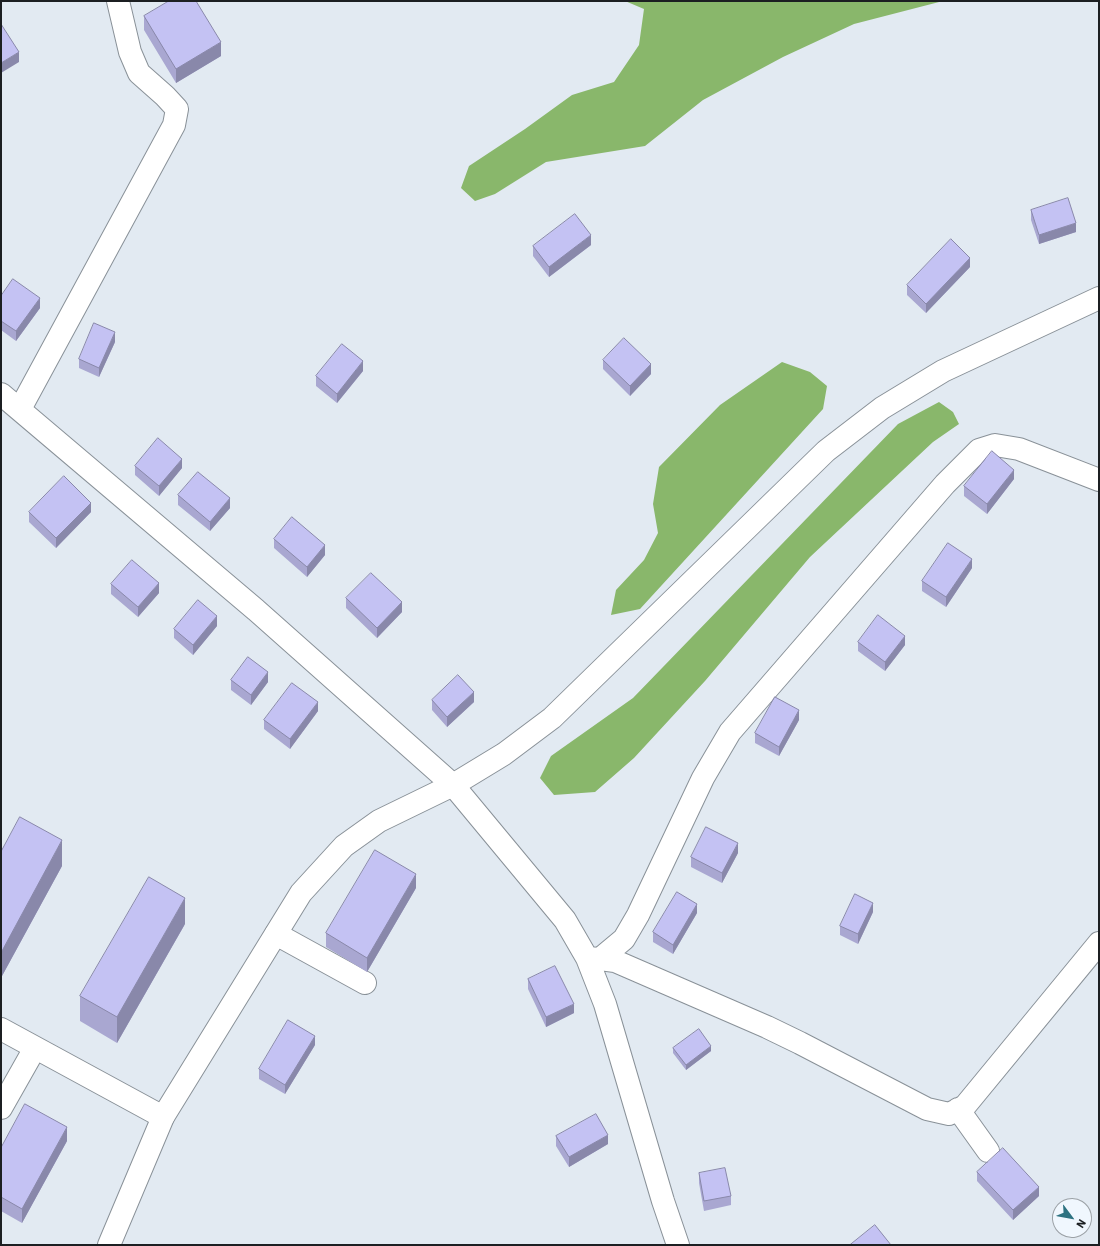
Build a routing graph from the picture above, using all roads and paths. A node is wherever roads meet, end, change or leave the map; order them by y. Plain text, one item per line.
1 (118, 1) edge
2 (1099, 298) edge
3 (1, 394) edge
4 (20, 409) junction
5 (1099, 480) edge
6 (453, 785) junction
7 (276, 934) junction
8 (1099, 944) edge
9 (593, 958) junction
10 (365, 983) dead end
11 (1, 1029) edge
12 (35, 1048) junction
13 (1, 1108) edge
14 (958, 1109) junction
15 (163, 1118) junction
16 (988, 1151) dead end
17 (109, 1245) edge
18 (678, 1245) edge

1 - 4 street
2 - 6 street
3 - 4 street
4 - 6 street
5 - 9 street
6 - 7 street
6 - 9 street
7 - 10 street
7 - 15 street
8 - 14 street
9 - 14 street
9 - 18 street
11 - 12 street
12 - 13 street
12 - 15 street
14 - 16 street
15 - 17 street

